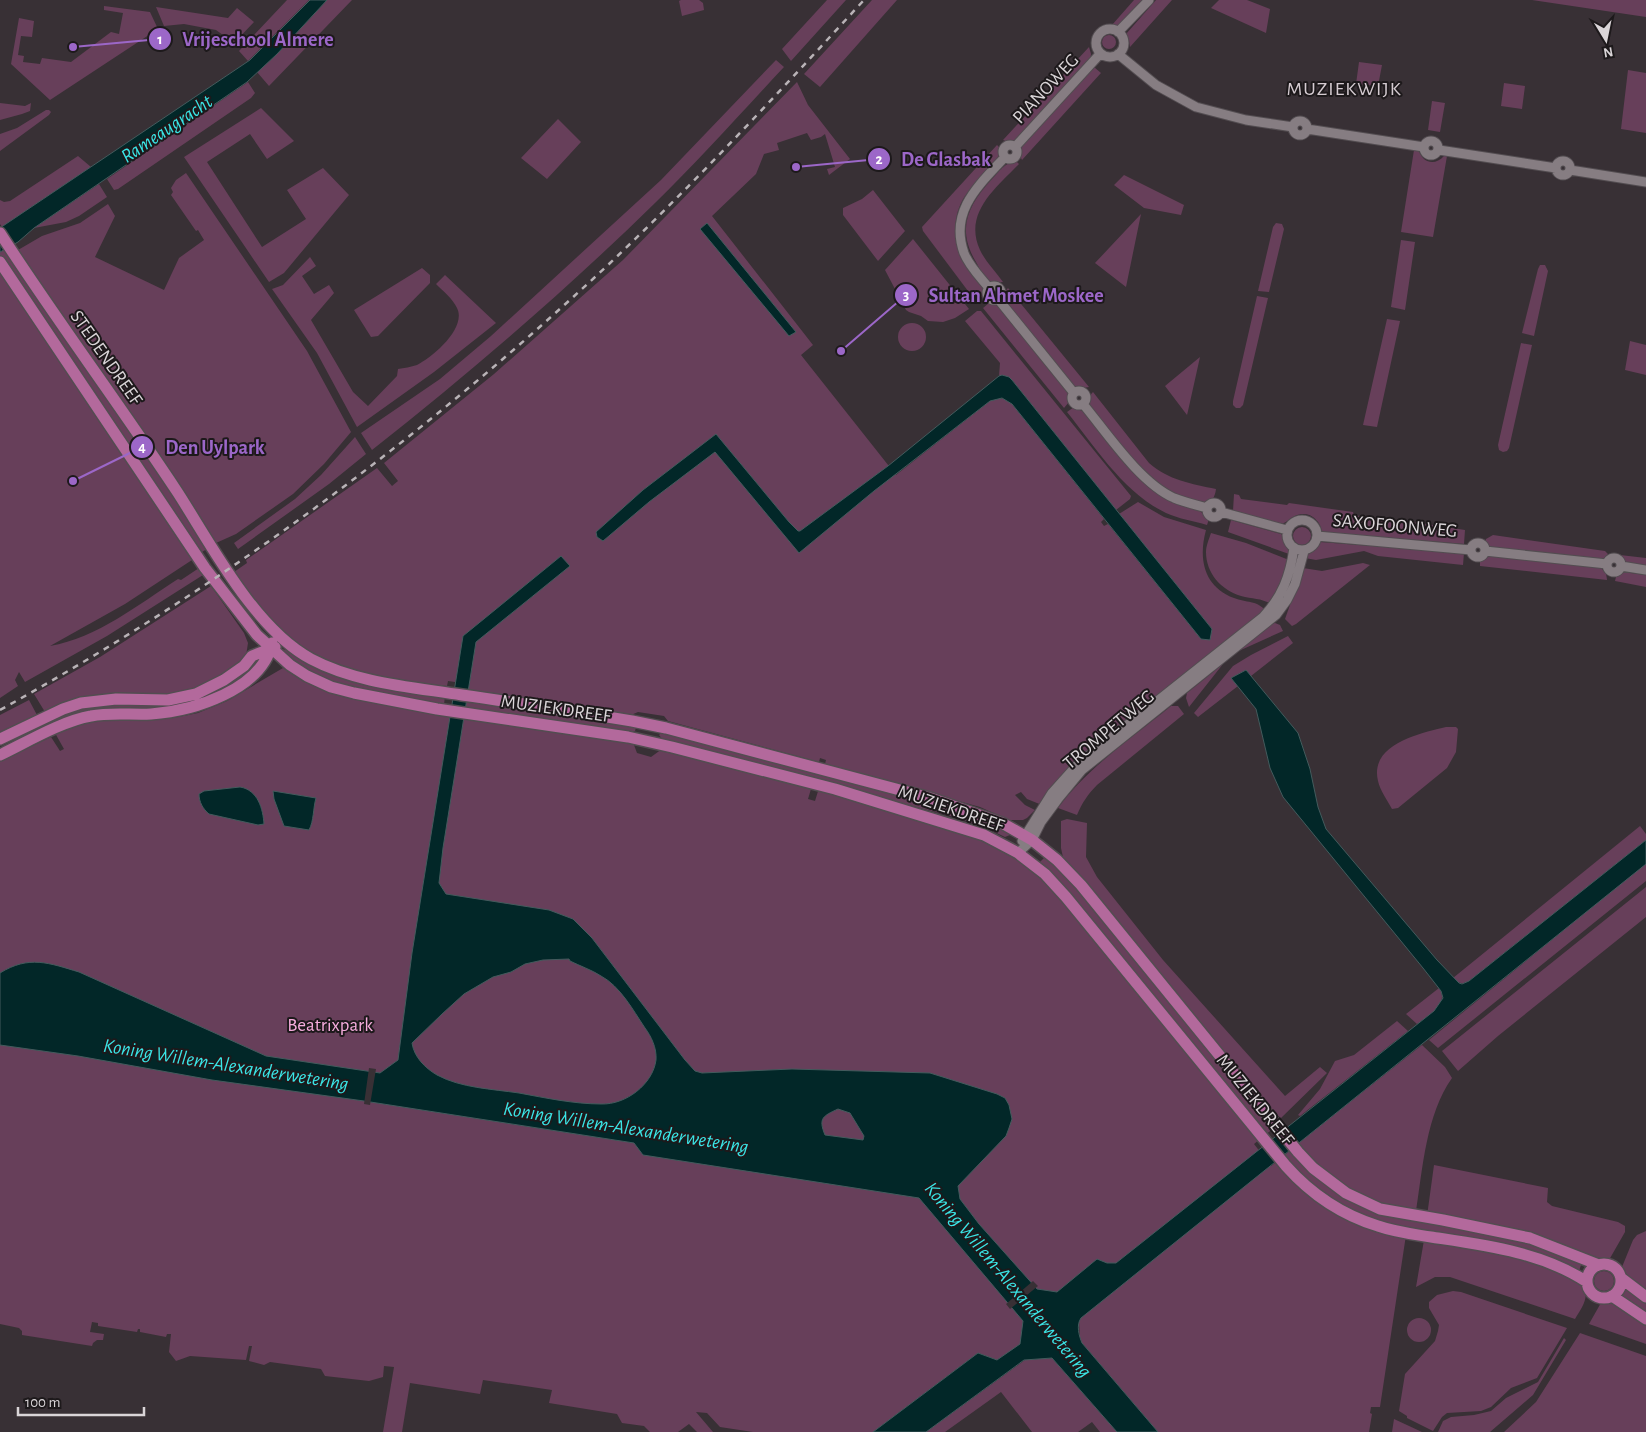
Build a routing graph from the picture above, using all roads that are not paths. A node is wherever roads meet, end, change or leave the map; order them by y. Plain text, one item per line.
1 (1149, 0) edge
2 (1118, 32) junction
3 (1100, 54) junction
4 (1118, 54) junction
5 (1646, 182) edge
6 (0, 233) edge
7 (3, 266) edge
8 (1287, 530) junction
9 (1317, 536) junction
10 (1294, 548) junction
11 (1304, 551) junction
12 (1646, 570) edge
13 (270, 626) junction
14 (251, 629) junction
15 (291, 646) junction
16 (271, 648) junction
17 (252, 656) junction
18 (288, 664) junction
19 (262, 666) junction
20 (0, 739) edge
21 (0, 755) edge
22 (1028, 838) junction
23 (1018, 853) junction
24 (1599, 1265) junction
25 (1621, 1278) junction
26 (1588, 1282) junction
27 (1612, 1296) junction
28 (1646, 1297) edge
29 (1646, 1319) edge

1 - 2 street
2 - 3 street
2 - 4 street
3 - 4 street
3 - 8 street, PIANOWEG
4 - 5 street
6 - 13 main road, STEDENDREEF
7 - 14 main road, STEDENDREEF
8 - 9 street
8 - 10 street
9 - 11 street
9 - 12 street, SAXOFOONWEG
10 - 11 street
10 - 22 street, TROMPETWEG
11 - 22 street, TROMPETWEG
13 - 15 main road, STEDENDREEF
13 - 16 main road
14 - 16 main road, MUZIEKDREEF
14 - 17 main road
15 - 16 main road
15 - 22 main road, MUZIEKDREEF
16 - 17 main road
16 - 18 main road, MUZIEKDREEF
16 - 19 main road
17 - 20 main road
18 - 19 main road
18 - 23 main road, MUZIEKDREEF
19 - 21 main road
22 - 23 street, TROMPETWEG
22 - 24 main road, MUZIEKDREEF
23 - 26 main road, MUZIEKDREEF
24 - 25 main road
24 - 26 main road
25 - 27 main road
25 - 28 main road
26 - 27 main road
27 - 29 main road

